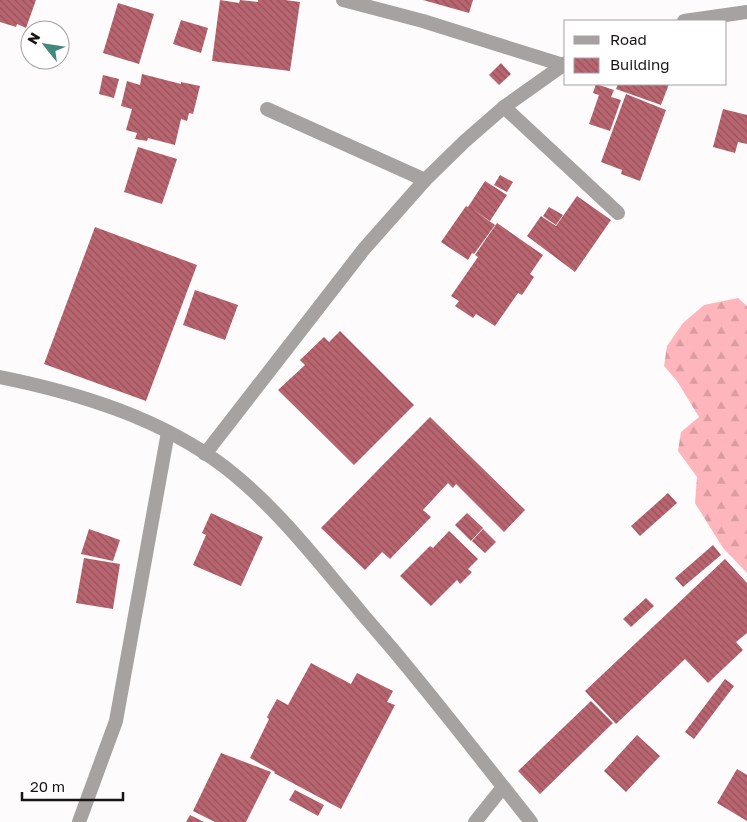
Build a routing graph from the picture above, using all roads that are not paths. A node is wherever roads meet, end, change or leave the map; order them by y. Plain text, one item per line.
1 (344, 0) edge
2 (747, 12) edge
3 (691, 20) edge
4 (564, 64) edge
5 (504, 107) junction
6 (267, 109) dead end
7 (425, 180) junction
8 (618, 213) dead end
9 (0, 377) edge
10 (168, 432) junction
11 (205, 454) junction
12 (503, 787) junction
13 (79, 822) edge
14 (475, 822) edge
15 (531, 822) edge

1 - 4 street
2 - 3 street
4 - 5 street
5 - 7 street
5 - 8 street
6 - 7 street
7 - 11 street
9 - 10 street
10 - 11 street
10 - 13 street
11 - 12 street
12 - 14 street
12 - 15 street

